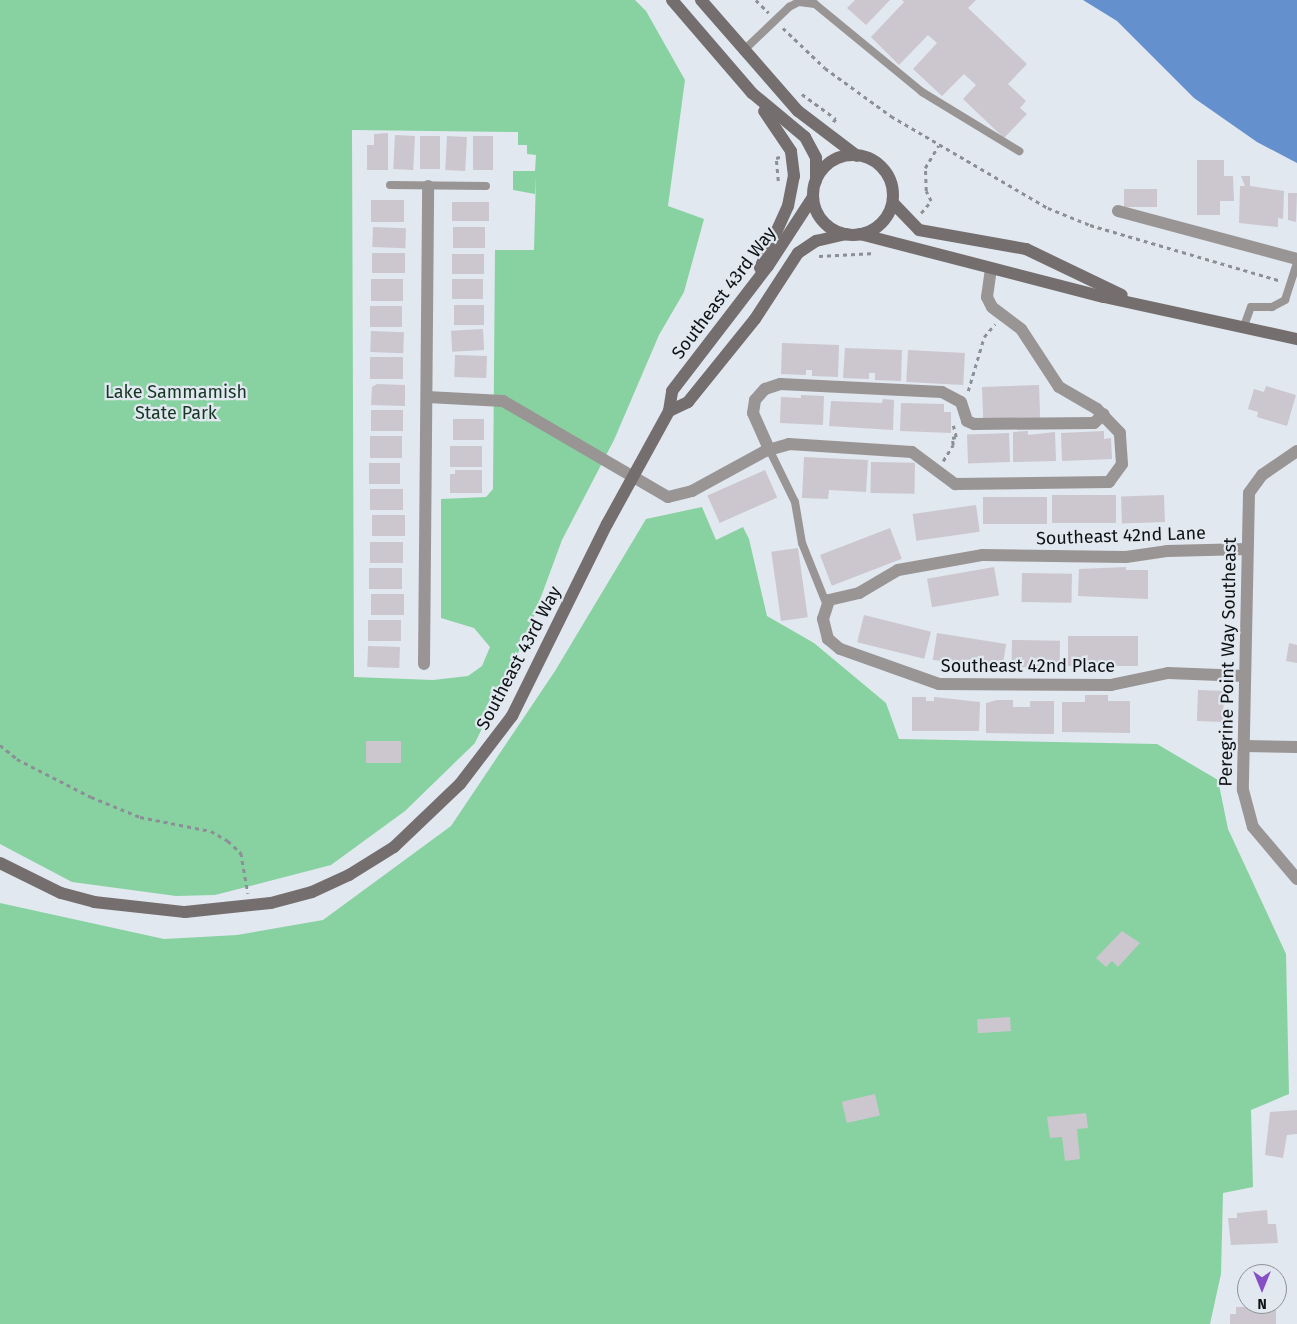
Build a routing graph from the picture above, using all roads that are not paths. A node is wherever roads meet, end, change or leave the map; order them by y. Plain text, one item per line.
1 (672, 0) edge
2 (701, 0) edge
3 (743, 51) junction
4 (752, 93) junction
5 (1019, 151) dead end
6 (858, 156) junction
7 (815, 183) junction
8 (390, 185) dead end
9 (428, 186) junction
10 (486, 186) dead end
11 (813, 197) junction
12 (893, 202) junction
13 (1118, 211) dead end
14 (846, 234) junction
15 (860, 234) junction
16 (1297, 259) edge
17 (1297, 264) edge
18 (991, 269) junction
19 (752, 286) junction
20 (1141, 303) junction
21 (1244, 326) junction
22 (1297, 338) edge
23 (427, 397) junction
24 (669, 411) junction
25 (1104, 414) junction
26 (769, 449) junction
27 (1297, 451) edge
28 (631, 478) junction
29 (1247, 549) junction
30 (826, 602) junction
31 (424, 664) dead end
32 (1245, 676) junction
33 (1244, 746) junction
34 (1297, 747) edge
35 (0, 863) edge
36 (1297, 879) edge

1 - 4 main road
2 - 3 main road
3 - 5 lane
3 - 6 main road
4 - 7 main road
4 - 19 main road
6 - 7 main road
6 - 12 main road
7 - 11 main road
8 - 9 lane
9 - 10 lane
9 - 23 street
11 - 14 main road
11 - 19 main road, Southeast 43rd Way
12 - 15 main road
12 - 20 main road
13 - 16 street
14 - 15 main road
14 - 24 main road, Southeast 43rd Way
15 - 18 main road
17 - 21 lane
18 - 20 main road
18 - 25 street
19 - 24 main road, Southeast 43rd Way
20 - 21 main road
21 - 22 main road
23 - 28 street
23 - 31 street
24 - 28 main road, Southeast 43rd Way
25 - 26 street
25 - 26 street
26 - 28 street
26 - 30 lane
27 - 29 street, Peregrine Point Way Southeast
28 - 35 main road, Southeast 43rd Way
29 - 30 street, Southeast 42nd Lane
29 - 32 street, Peregrine Point Way Southeast
30 - 32 street, Southeast 42nd Place
32 - 33 street, Peregrine Point Way Southeast
33 - 34 street
33 - 36 street, Peregrine Point Way Southeast

